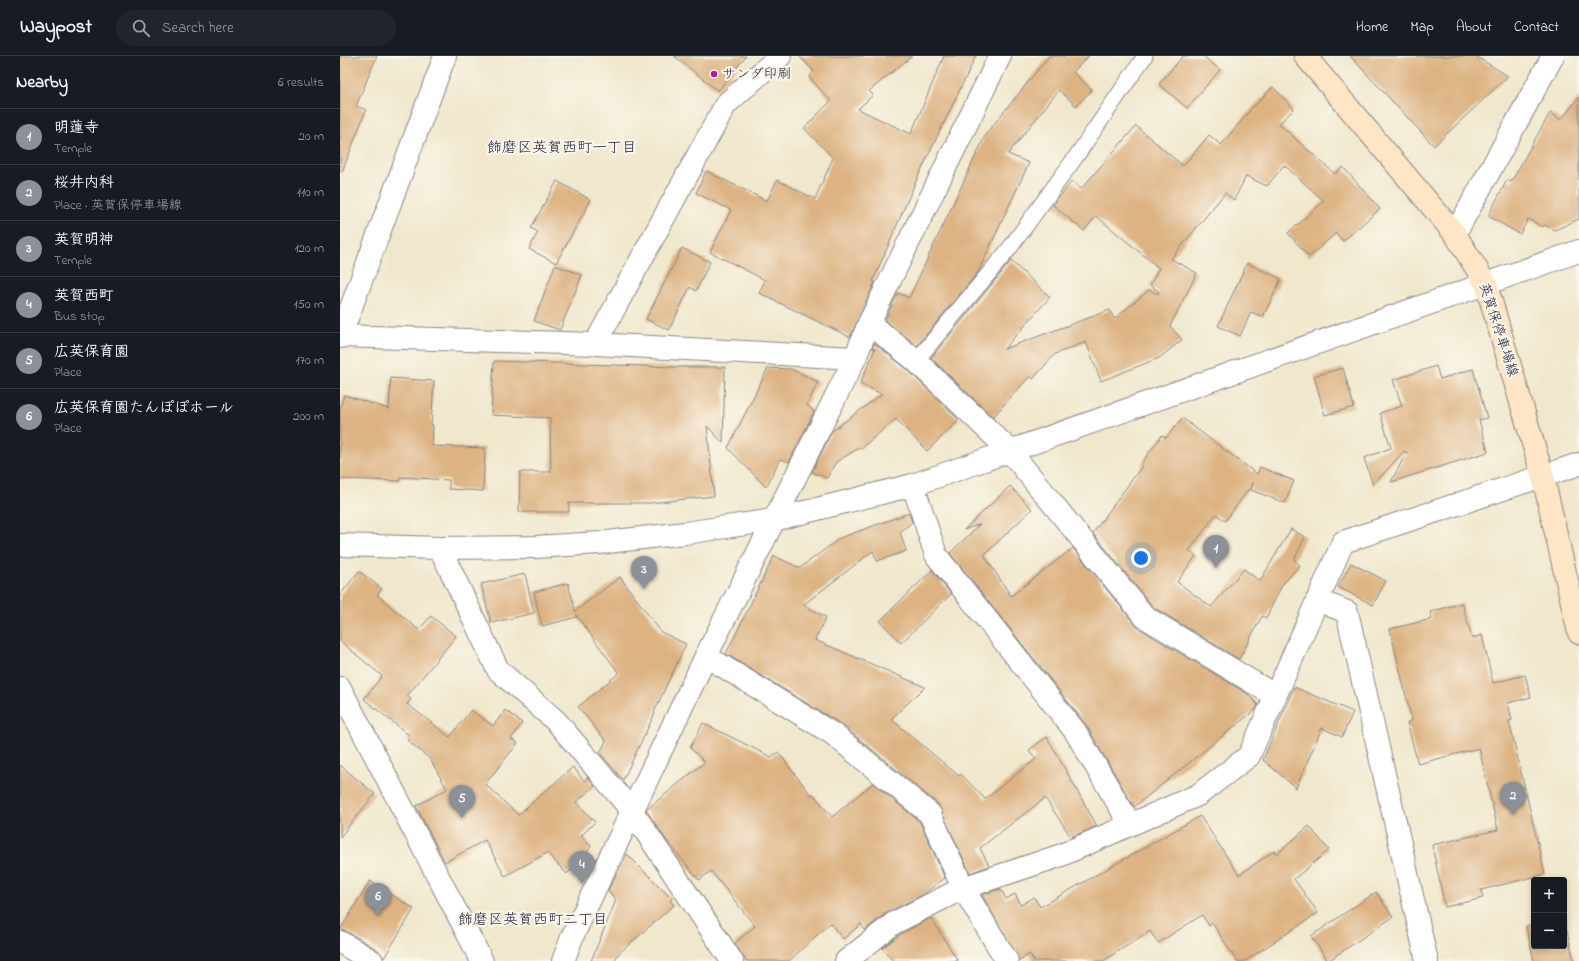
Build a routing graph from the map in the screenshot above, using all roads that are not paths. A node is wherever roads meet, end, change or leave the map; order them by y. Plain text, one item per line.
1 (445, 56) edge
2 (780, 56) edge
3 (1000, 56) edge
4 (1145, 56) edge
5 (1305, 56) edge
6 (1553, 56) edge
7 (1455, 234) junction
8 (1579, 251) edge
9 (1486, 284) junction
10 (869, 323) junction
11 (340, 336) edge
12 (595, 344) junction
13 (855, 358) junction
14 (916, 361) junction
15 (1009, 450) junction
16 (1579, 464) edge
17 (1543, 477) junction
18 (913, 485) junction
19 (773, 520) junction
20 (340, 545) edge
21 (440, 548) junction
22 (1317, 600) junction
23 (1579, 633) edge
24 (706, 656) junction
25 (340, 688) edge
26 (1274, 695) junction
27 (632, 812) junction
28 (1130, 824) junction
29 (963, 888) junction
30 (340, 942) edge
31 (372, 961) edge
32 (482, 961) edge
33 (563, 961) edge
34 (732, 961) edge
35 (846, 961) edge
36 (1007, 961) edge
37 (1428, 961) edge

1 - 11 street
2 - 12 street
3 - 10 street
4 - 14 lane
5 - 7 main road, 英賀保停車場線
6 - 7 street
7 - 9 main road, 英賀保停車場線
8 - 9 street
9 - 15 street
9 - 17 main road, 英賀保停車場線
10 - 13 street
10 - 14 street
11 - 12 street
12 - 13 street
13 - 19 street
14 - 15 street
15 - 18 street
15 - 26 street
16 - 17 street
17 - 22 street
17 - 23 main road, 英賀保停車場線
18 - 19 street
18 - 28 street
19 - 21 street
19 - 24 street
20 - 21 street
21 - 27 street
22 - 26 street
22 - 37 street
24 - 27 street
24 - 29 street
25 - 32 street
26 - 28 street
27 - 33 street
27 - 34 street
28 - 29 street
29 - 35 street
29 - 36 street
30 - 31 street

